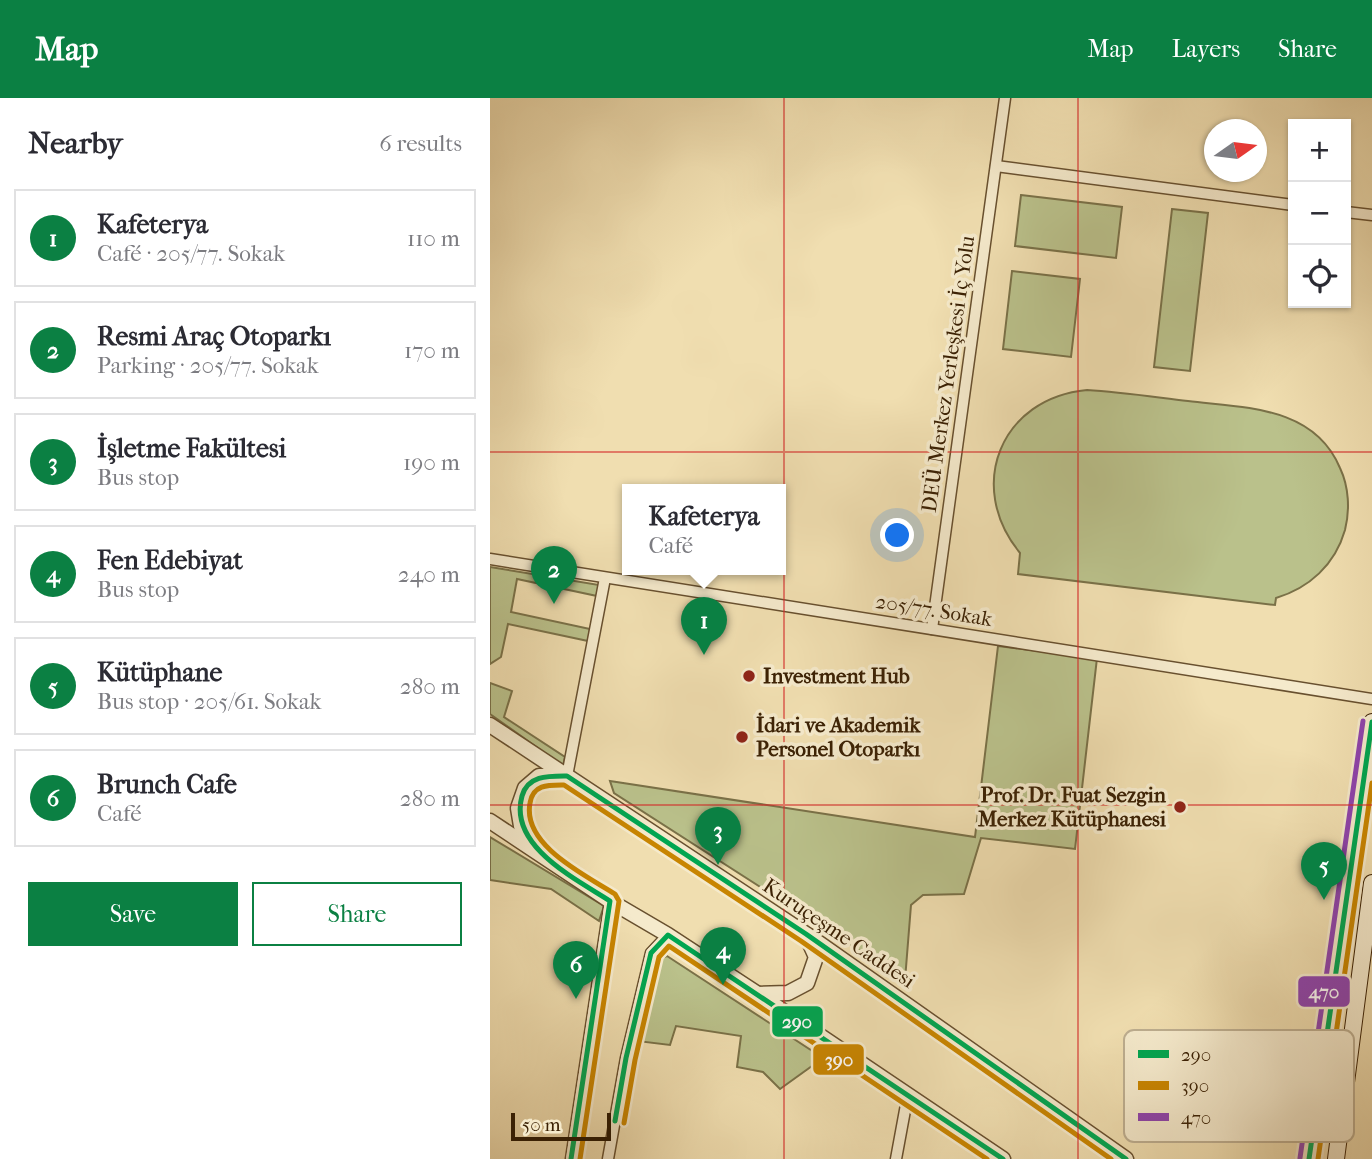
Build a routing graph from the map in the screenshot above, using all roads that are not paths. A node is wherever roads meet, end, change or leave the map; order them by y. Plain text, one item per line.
1 (1005, 98) edge
2 (996, 166) junction
3 (1288, 204) edge
4 (1351, 213) edge
5 (1372, 215) edge
6 (490, 559) edge
7 (605, 578) junction
8 (932, 629) junction
9 (1372, 699) edge
10 (1372, 722) edge
11 (490, 725) edge
12 (567, 776) junction
13 (490, 821) edge
14 (540, 854) junction
15 (1372, 883) edge
16 (610, 901) junction
17 (806, 934) junction
18 (668, 935) junction
19 (758, 994) junction
20 (1328, 1030) edge
21 (1353, 1030) edge
22 (908, 1094) junction
23 (571, 1159) edge
24 (608, 1159) edge
25 (896, 1159) edge
26 (1003, 1159) edge
27 (1126, 1159) edge

1 - 2 street, DEÜ Merkez Yerleşkesi İç Yolu
2 - 3 street
2 - 8 street, DEÜ Merkez Yerleşkesi İç Yolu
4 - 5 street
6 - 7 street, 205/77. Sokak
7 - 8 street, 205/77. Sokak
7 - 12 street
8 - 9 street, 205/77. Sokak
10 - 20 main road
11 - 12 street, Kuruçeşme Caddesi
12 - 14 street
12 - 17 street, Kuruçeşme Caddesi
13 - 14 street
14 - 16 street
15 - 21 main road
16 - 18 street
16 - 23 street
17 - 19 street
17 - 27 street, Kuruçeşme Caddesi
18 - 19 street
18 - 24 street
19 - 22 street
22 - 25 street
22 - 26 street

